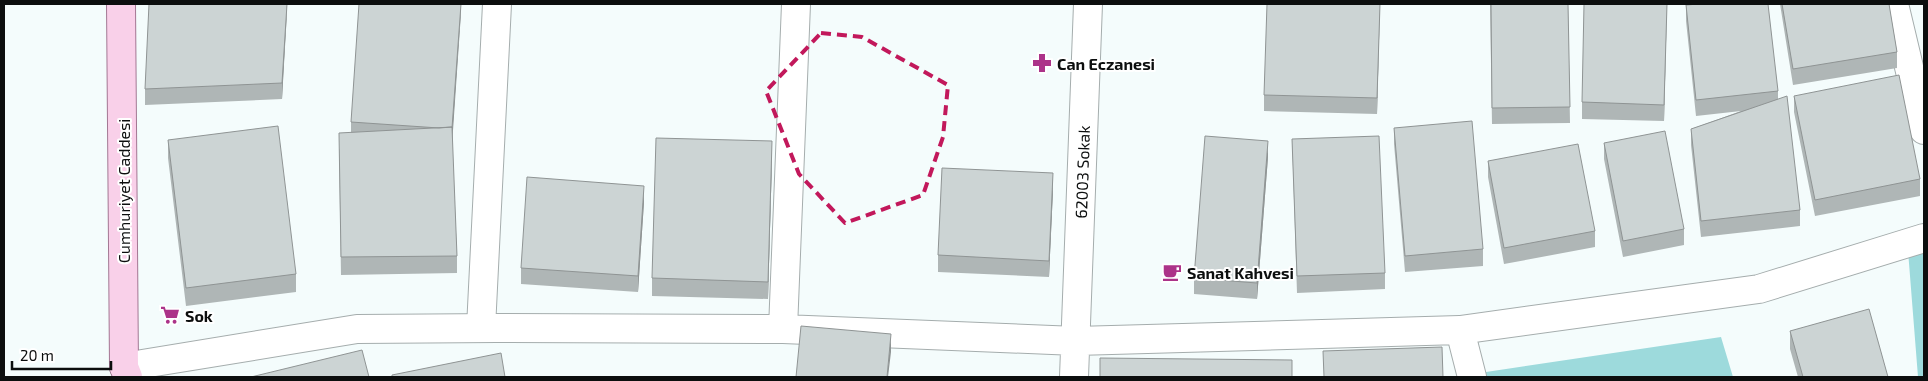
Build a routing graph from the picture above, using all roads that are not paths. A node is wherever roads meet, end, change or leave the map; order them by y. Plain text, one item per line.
1 (121, 4) edge
2 (497, 4) edge
3 (796, 4) edge
4 (1088, 4) edge
5 (1894, 4) edge
6 (1924, 130) edge
7 (1924, 238) edge
8 (481, 328) junction
9 (783, 329) junction
10 (1460, 330) junction
11 (1076, 341) junction
12 (126, 372) edge
13 (1074, 377) edge
14 (1472, 377) edge

1 - 12 main road, Cumhuriyet Caddesi
2 - 8 street
3 - 9 street
4 - 11 street, 62003 Sokak
5 - 6 street
7 - 10 street
8 - 9 street
8 - 12 street
9 - 11 street
10 - 11 street
10 - 14 street
11 - 13 street, 62003 Sokak

